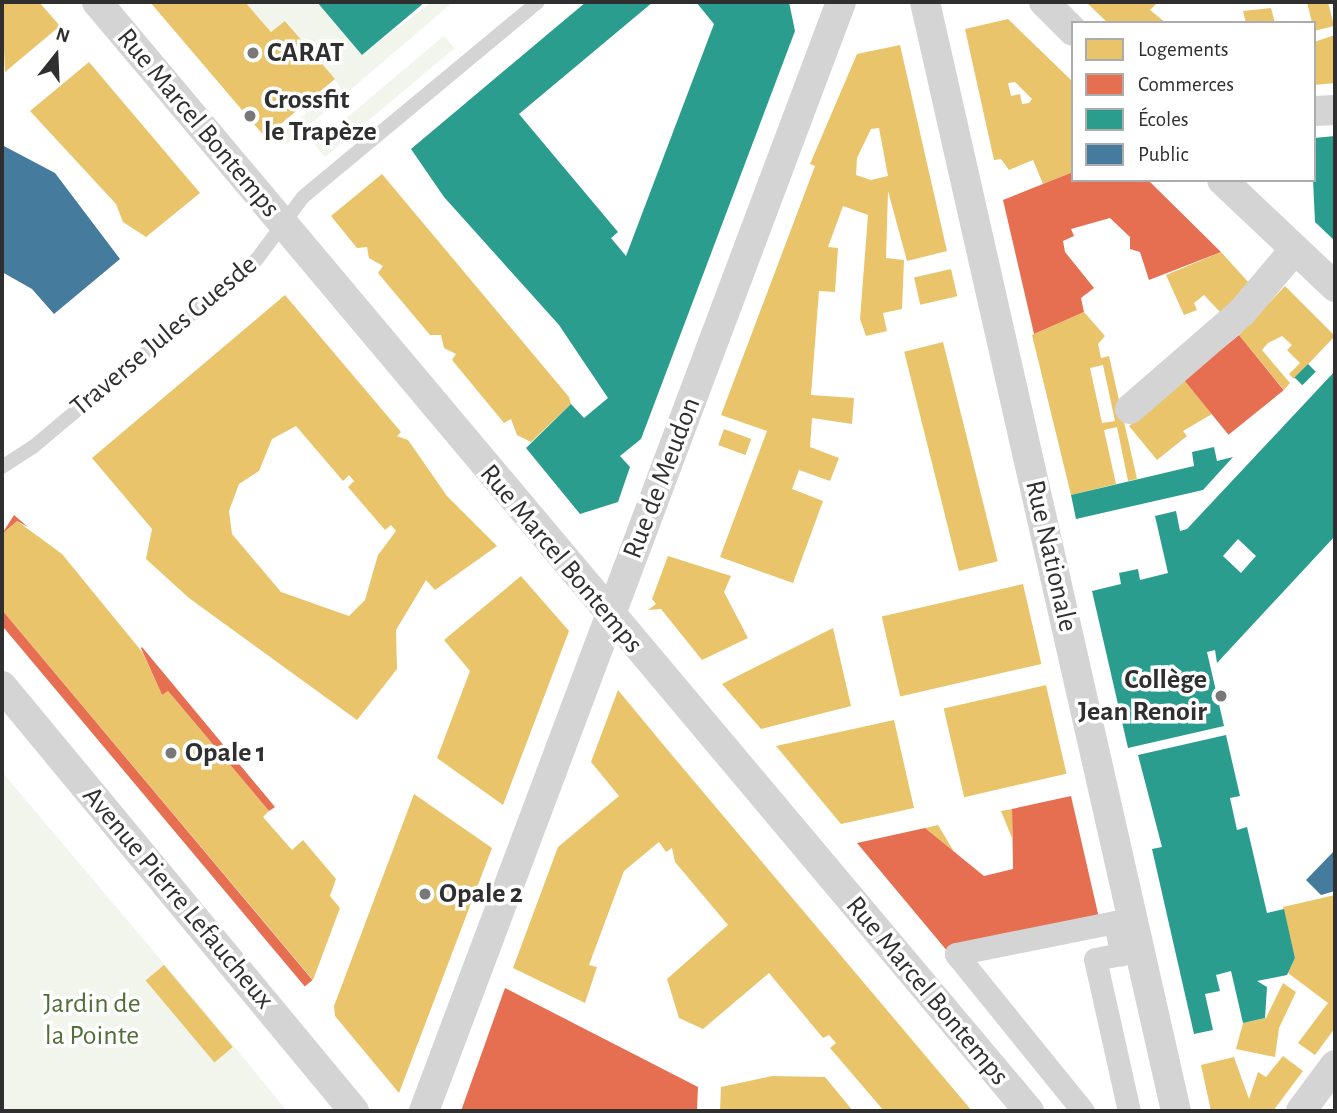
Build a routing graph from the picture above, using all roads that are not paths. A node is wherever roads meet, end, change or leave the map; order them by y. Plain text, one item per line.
1 (97, 2) edge
2 (538, 2) edge
3 (841, 2) edge
4 (925, 2) edge
5 (1044, 2) edge
6 (1071, 29) edge
7 (1335, 110) edge
8 (1316, 111) edge
9 (1224, 182) edge
10 (282, 222) junction
11 (1295, 249) junction
12 (1335, 287) edge
13 (1130, 409) dead end
14 (2, 467) edge
15 (610, 618) junction
16 (2, 685) edge
17 (1335, 1065) edge
18 (354, 1111) edge
19 (424, 1111) edge
20 (1029, 1111) edge
21 (1083, 1111) edge
22 (1129, 1111) edge
23 (1176, 1111) edge
24 (1301, 1111) edge

1 - 10 street, Rue Marcel Bontemps
2 - 10 lane, Traverse Jules Guesde
3 - 15 street, Rue de Meudon
4 - 23 street, Rue Nationale
5 - 6 street
7 - 8 street
9 - 11 street
10 - 14 lane, Traverse Jules Guesde
10 - 15 street, Rue Marcel Bontemps
11 - 12 street
11 - 13 street
15 - 19 street, Rue de Meudon
15 - 20 street, Rue Marcel Bontemps
16 - 18 street, Avenue Pierre Lefaucheux
17 - 24 street
21 - 22 street

